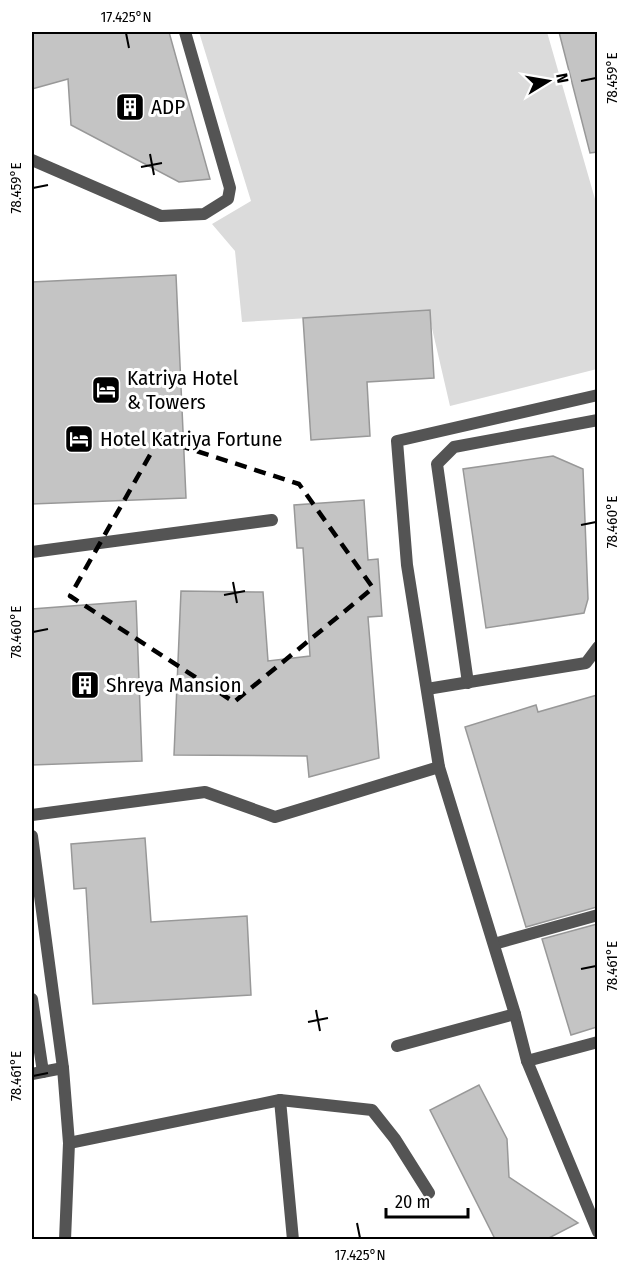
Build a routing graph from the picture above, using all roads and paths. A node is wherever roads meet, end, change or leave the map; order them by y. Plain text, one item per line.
1 (185, 32) edge
2 (32, 160) edge
3 (597, 395) edge
4 (597, 420) edge
5 (272, 520) dead end
6 (32, 552) edge
7 (597, 647) edge
8 (468, 682) junction
9 (427, 689) junction
10 (439, 767) junction
11 (32, 815) edge
12 (32, 836) edge
13 (597, 915) edge
14 (494, 944) junction
15 (32, 999) edge
16 (515, 1014) junction
17 (597, 1042) edge
18 (397, 1046) dead end
19 (527, 1061) junction
20 (63, 1068) junction
21 (37, 1073) edge
22 (280, 1100) junction
23 (69, 1143) junction
24 (429, 1193) dead end
25 (597, 1232) edge
26 (65, 1239) edge
27 (293, 1239) edge

1 - 2 street
3 - 9 street
4 - 8 street
5 - 6 street
7 - 8 street
8 - 9 street
9 - 10 street
10 - 11 street
10 - 14 street
12 - 20 street
13 - 14 street
14 - 16 street
15 - 21 street
16 - 18 street
16 - 19 street
17 - 19 street
19 - 25 street
20 - 21 street
20 - 23 street
22 - 23 street
22 - 24 street
22 - 27 street
23 - 26 street

